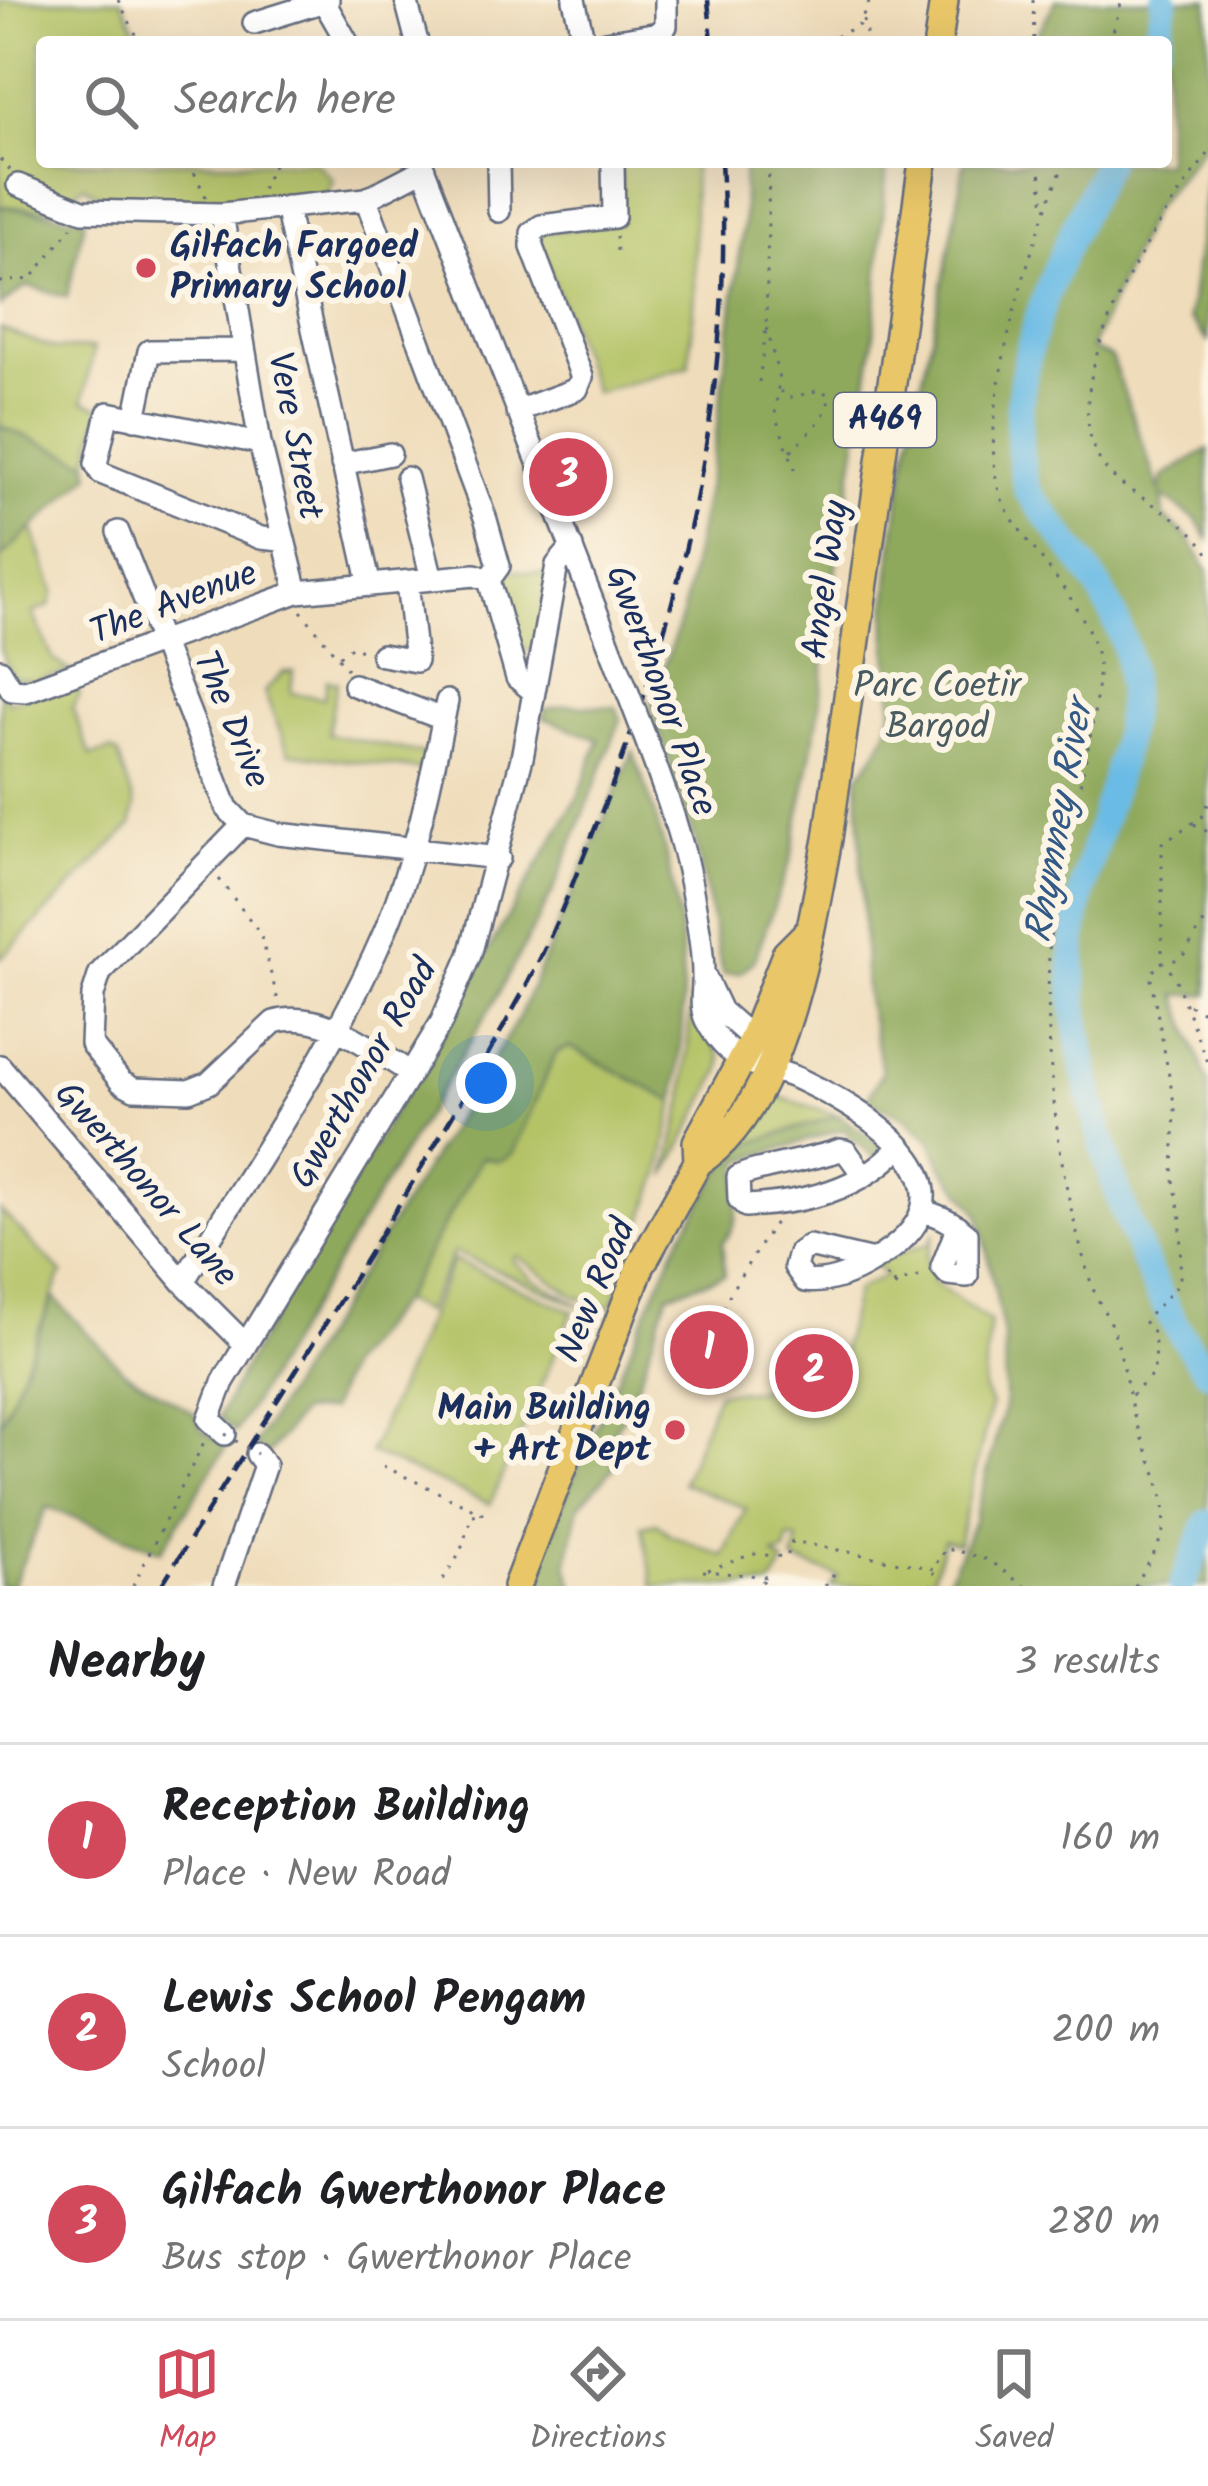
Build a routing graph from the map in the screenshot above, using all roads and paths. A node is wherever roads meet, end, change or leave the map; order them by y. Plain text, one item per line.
1 (118, 0) edge
2 (324, 0) edge
3 (406, 0) edge
4 (574, 0) edge
5 (666, 0) edge
6 (870, 0) edge
7 (944, 0) edge
8 (1033, 0) edge
9 (1122, 0) edge
10 (255, 15) edge
11 (863, 20) junction
12 (137, 36) edge
13 (344, 36) edge
14 (415, 36) edge
15 (582, 36) edge
16 (641, 36) edge
17 (835, 36) edge
18 (867, 36) edge
19 (939, 36) edge
20 (1034, 36) edge
21 (1112, 36) edge
22 (1208, 154) edge
23 (193, 168) edge
24 (271, 168) edge
25 (419, 168) edge
26 (423, 168) edge
27 (498, 168) edge
28 (613, 168) edge
29 (769, 168) edge
30 (921, 168) edge
31 (1041, 168) edge
32 (1062, 168) edge
33 (18, 185) dead end
34 (206, 190) dead end
35 (366, 199) junction
36 (275, 208) junction
37 (1045, 208) junction
38 (83, 211) junction
39 (499, 211) dead end
40 (222, 214) junction
41 (0, 282) edge
42 (766, 327) junction
43 (243, 350) junction
44 (759, 382) dead end
45 (778, 386) junction
46 (517, 411) junction
47 (135, 418) junction
48 (260, 443) junction
49 (390, 454) dead end
50 (787, 455) junction
51 (342, 464) junction
52 (798, 477) dead end
53 (407, 478) dead end
54 (118, 532) dead end
55 (281, 540) junction
56 (572, 547) junction
57 (1208, 553) edge
58 (432, 579) junction
59 (490, 580) junction
60 (407, 582) junction
61 (370, 586) junction
62 (297, 592) junction
63 (163, 645) junction
64 (382, 655) joint
65 (338, 657) junction
66 (0, 670) edge
67 (354, 685) joint
68 (535, 692) junction
69 (1208, 804) edge
70 (1192, 824) junction
71 (243, 826) junction
72 (1208, 832) edge
73 (412, 850) junction
74 (499, 858) junction
75 (207, 863) junction
76 (1208, 916) edge
77 (806, 935) junction
78 (1162, 962) junction
79 (704, 974) junction
80 (770, 995) junction
81 (720, 1002) junction
82 (1185, 1004) junction
83 (1208, 1014) edge
84 (285, 1019) junction
85 (337, 1028) junction
86 (760, 1056) junction
87 (1208, 1065) edge
88 (0, 1066) edge
89 (411, 1073) junction
90 (900, 1146) junction
91 (864, 1176) junction
92 (781, 1203) junction
93 (923, 1211) junction
94 (958, 1226) dead end
95 (873, 1262) joint
96 (937, 1272) dead end
97 (183, 1282) junction
98 (893, 1283) junction
99 (898, 1289) dead end
100 (715, 1330) dead end
101 (245, 1344) junction
102 (1130, 1397) junction
103 (219, 1430) junction
104 (257, 1454) joint
105 (383, 1466) dead end
106 (935, 1569) junction
107 (834, 1574) dead end
108 (133, 1586) edge
109 (224, 1586) edge
110 (439, 1586) edge
111 (518, 1586) edge
112 (756, 1586) edge
113 (825, 1586) edge
114 (930, 1586) edge
115 (1024, 1586) edge
116 (1135, 1586) edge

1 - 12 path
2 - 10 street
2 - 13 street
3 - 14 street
4 - 15 street
5 - 16 street
6 - 11 path
7 - 19 main road
8 - 20 path
9 - 21 path
11 - 17 path
11 - 18 path
22 - 57 path
23 - 34 path
24 - 36 path
25 - 35 street
26 - 46 street, Gwerthonor Place
27 - 39 street
28 - 46 street
29 - 42 path
30 - 77 main road, Angel Way / A469
31 - 37 path
32 - 37 path
33 - 38 street
35 - 36 street
35 - 59 street
36 - 40 street
36 - 51 street
37 - 102 path
38 - 40 street
38 - 41 path
40 - 43 street, Vere Street
42 - 44 path
42 - 45 path
43 - 47 street
43 - 48 street, Vere Street
45 - 50 path
45 - 50 path
46 - 56 street, Gwerthonor Place
47 - 48 street
47 - 55 street
48 - 55 street, Vere Street
49 - 51 street
50 - 52 path
51 - 61 street
53 - 58 street
54 - 63 street, The Drive
55 - 62 street, Vere Street
56 - 68 street, Gwerthonor Road
56 - 79 street, Gwerthonor Place, bridge
58 - 59 street, The Avenue
58 - 60 street, The Avenue
59 - 68 street
60 - 61 street, The Avenue
60 - 64 street
61 - 62 street, The Avenue
62 - 63 street, The Avenue
62 - 65 path
63 - 66 street, The Avenue
63 - 71 street, The Drive
64 - 65 path
65 - 67 path
67 - 73 street
68 - 74 street, Gwerthonor Road
69 - 70 path
70 - 72 path
70 - 78 path
71 - 73 street, The Drive
71 - 75 street
73 - 74 street, The Drive
73 - 85 street
74 - 89 street, Gwerthonor Road
75 - 84 path
75 - 84 street
76 - 78 path
77 - 80 main road, Angel Way / A469
77 - 86 main road, Angel Way / A469
78 - 82 path
78 - 102 path
79 - 81 street, Gwerthonor Place
79 - 86 street, Gwerthonor Place
80 - 81 street
80 - 86 main road, Angel Way / A469
81 - 86 street, Gwerthonor Place
82 - 83 path
82 - 87 path
84 - 85 street
85 - 89 street
85 - 97 street
86 - 90 street
86 - 111 main road, New Road / A469
88 - 97 street, Gwerthonor Lane
89 - 101 street, Gwerthonor Road
90 - 91 street
90 - 93 street
91 - 92 street
91 - 92 street
92 - 100 path
93 - 94 street
93 - 95 street
95 - 98 path
96 - 98 path
97 - 101 street, Gwerthonor Lane
98 - 99 path
101 - 103 street, Gwerthonor Road
102 - 116 path
103 - 104 path, bridge
103 - 108 path
104 - 109 street
105 - 110 path
106 - 112 path
106 - 114 path
106 - 115 path
107 - 113 path

